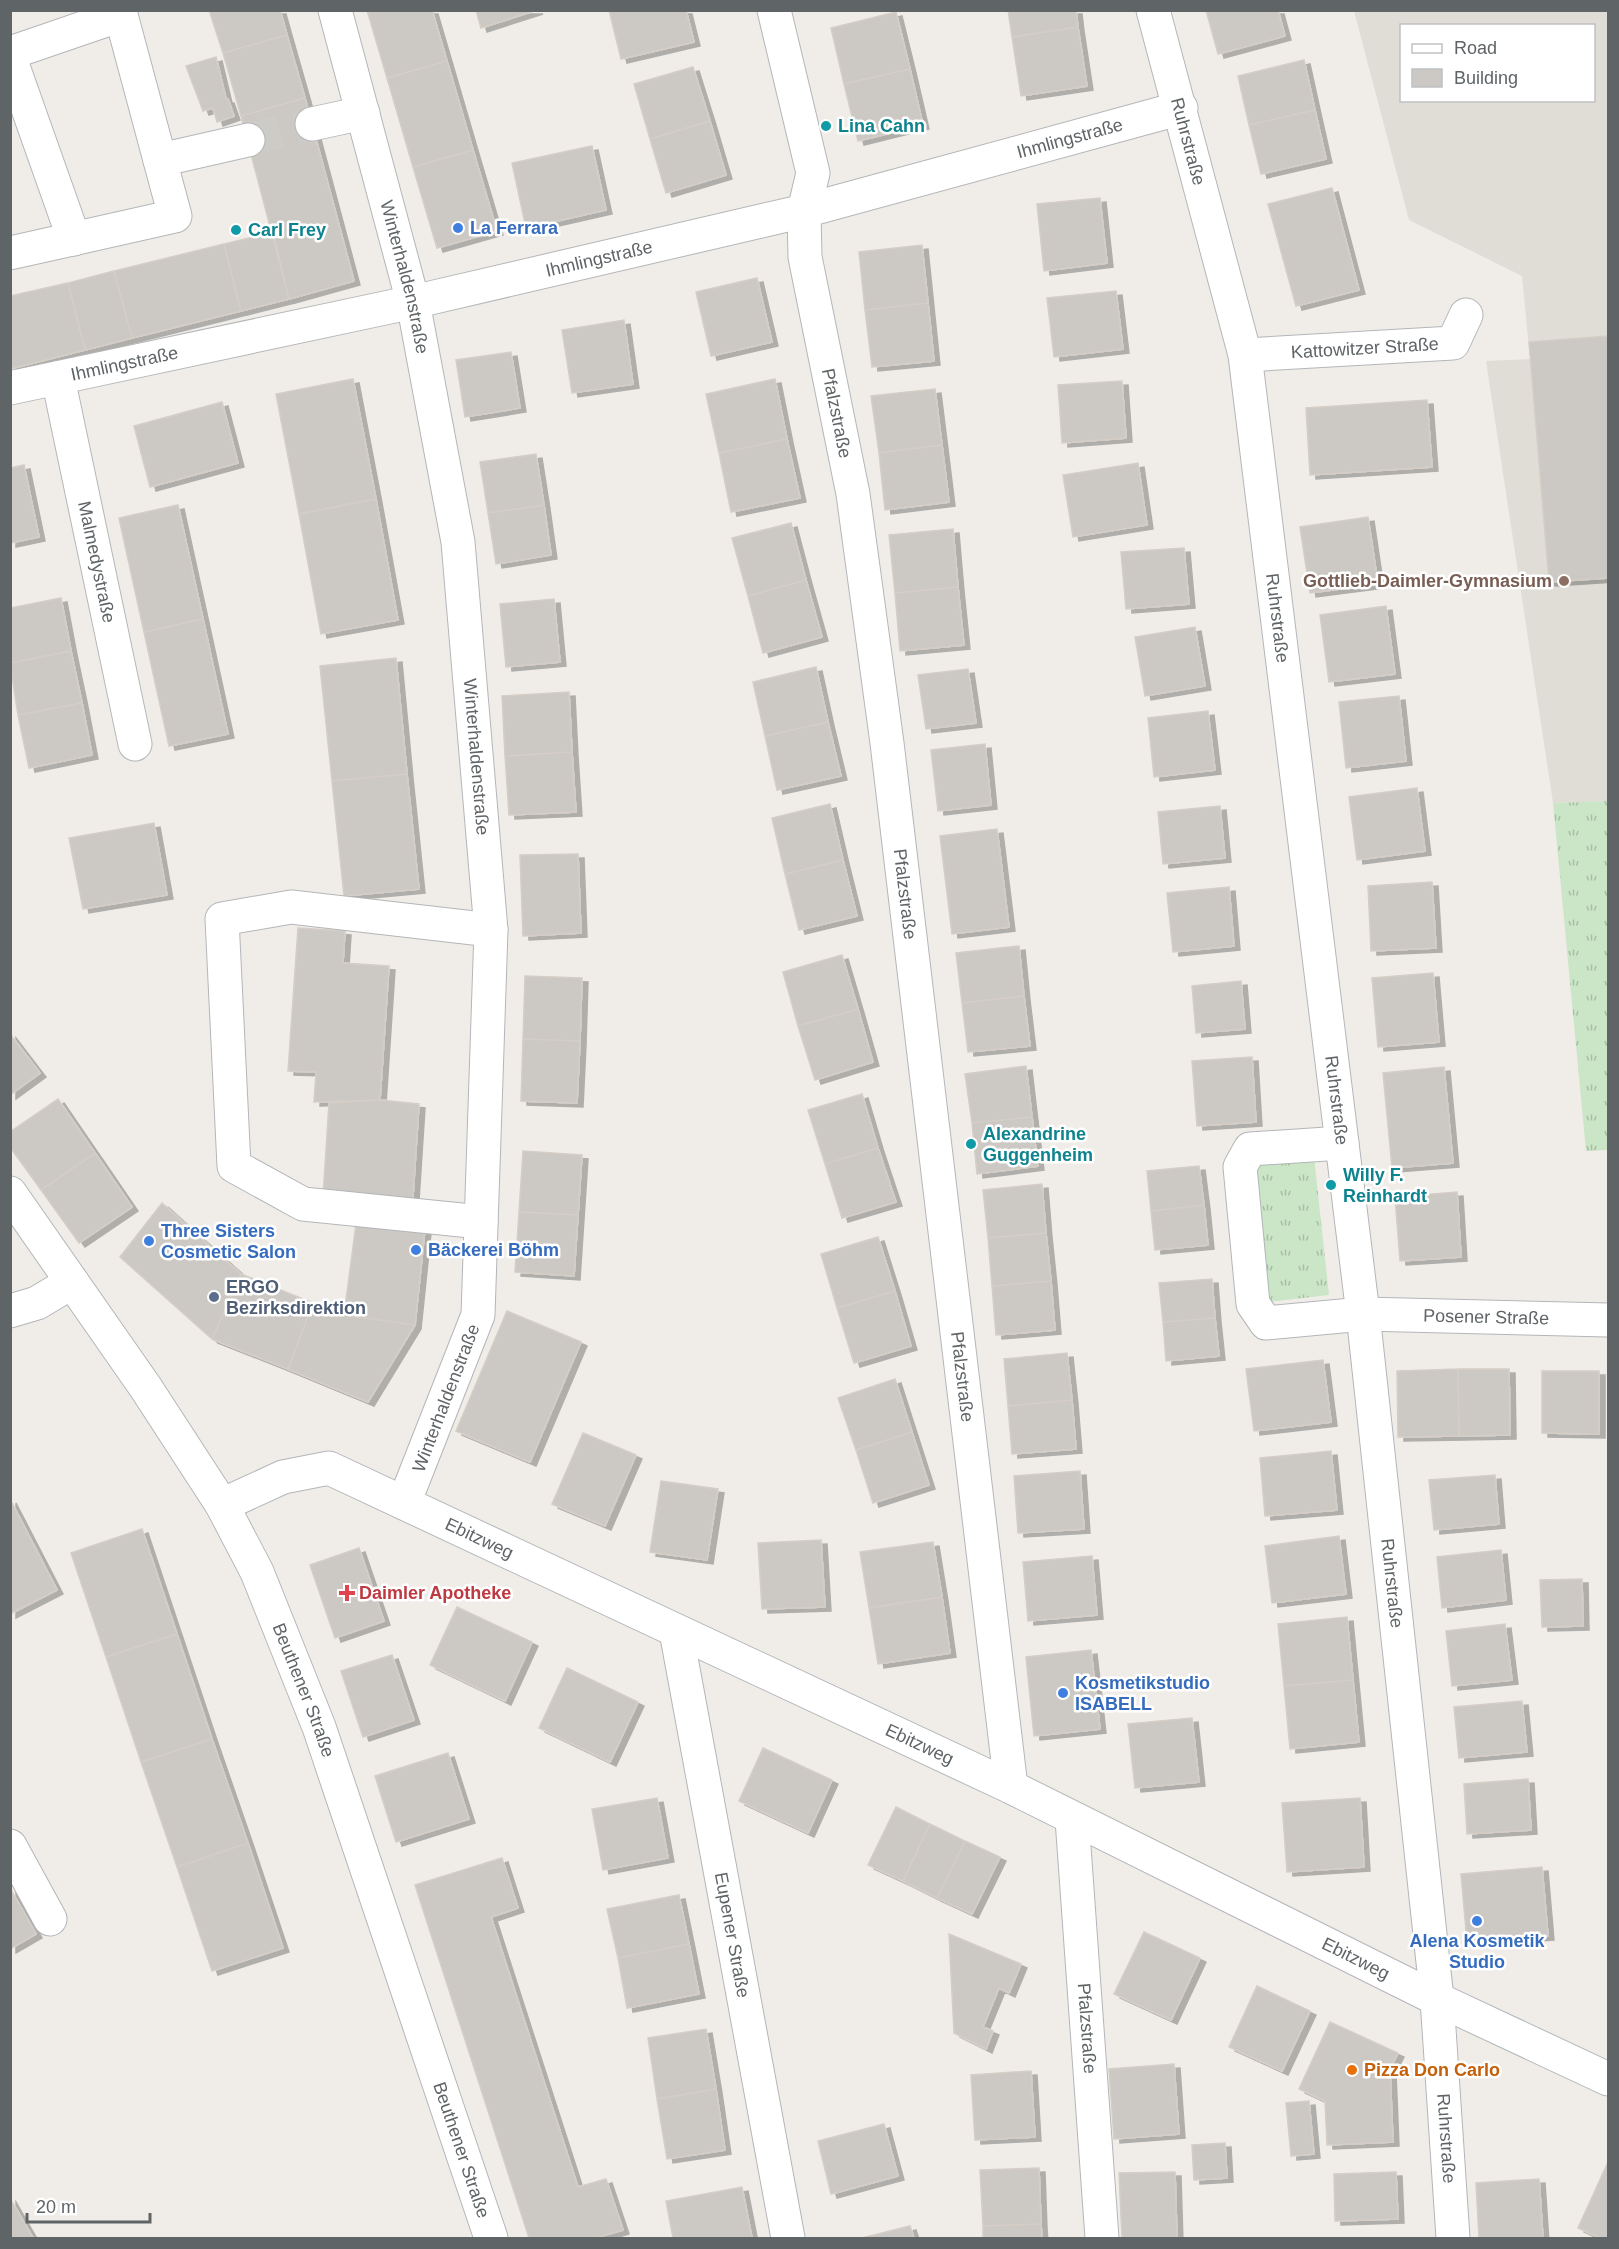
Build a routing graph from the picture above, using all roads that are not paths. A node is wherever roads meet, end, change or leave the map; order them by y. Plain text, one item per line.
1 (335, 10) edge
2 (774, 10) edge
3 (1153, 10) edge
4 (95, 17) edge
5 (10, 53) edge
6 (10, 58) edge
7 (1181, 108) junction
8 (363, 113) junction
9 (312, 124) tunnel mouth
10 (248, 140) tunnel mouth
11 (160, 160) junction
12 (804, 210) junction
13 (74, 239) junction
14 (10, 253) edge
15 (413, 302) junction
16 (1466, 315) dead end
17 (1245, 355) junction
18 (58, 378) junction
19 (10, 388) edge
20 (135, 744) dead end
21 (491, 930) junction
22 (1342, 1143) junction
23 (10, 1193) edge
24 (481, 1222) junction
25 (72, 1282) junction
26 (10, 1311) edge
27 (1363, 1314) junction
28 (1608, 1320) edge
29 (404, 1503) junction
30 (222, 1505) junction
31 (675, 1631) junction
32 (1011, 1787) junction
33 (1072, 1819) junction
34 (10, 1846) edge
35 (50, 1919) dead end
36 (1437, 1999) junction
37 (1608, 2079) edge
38 (491, 2238) edge
39 (788, 2238) edge
40 (1102, 2238) edge
41 (1453, 2238) edge

1 - 8 street, Winterhaldenstraße
2 - 12 street, Pfalzstraße
3 - 7 street, Ruhrstraße
4 - 5 street
4 - 11 street
6 - 13 street
7 - 12 street, Ihmlingstraße
7 - 17 street, Ruhrstraße
8 - 9 street
8 - 15 street, Winterhaldenstraße
10 - 11 street
11 - 13 street
12 - 15 street, Ihmlingstraße
12 - 32 street, Pfalzstraße
13 - 14 street
15 - 18 street, Ihmlingstraße
15 - 21 street, Winterhaldenstraße
16 - 17 street, Kattowitzer Straße
17 - 22 street, Ruhrstraße
18 - 19 street, Ihmlingstraße
18 - 20 street, Malmedystraße
21 - 24 street, Winterhaldenstraße
21 - 24 street
22 - 27 street, Ruhrstraße
22 - 27 street, Posener Straße
23 - 25 street, Beuthener Straße
24 - 29 street, Winterhaldenstraße
25 - 26 street
25 - 30 street, Beuthener Straße
27 - 28 street, Posener Straße
27 - 36 street, Ruhrstraße
29 - 30 street, Ebitzweg
29 - 31 street, Ebitzweg
30 - 38 street, Beuthener Straße
31 - 32 street, Ebitzweg
31 - 39 street, Eupener Straße
32 - 33 street, Ebitzweg
33 - 36 street, Ebitzweg
33 - 40 street, Pfalzstraße
34 - 35 street
36 - 37 street, Ebitzweg
36 - 41 street, Ruhrstraße

